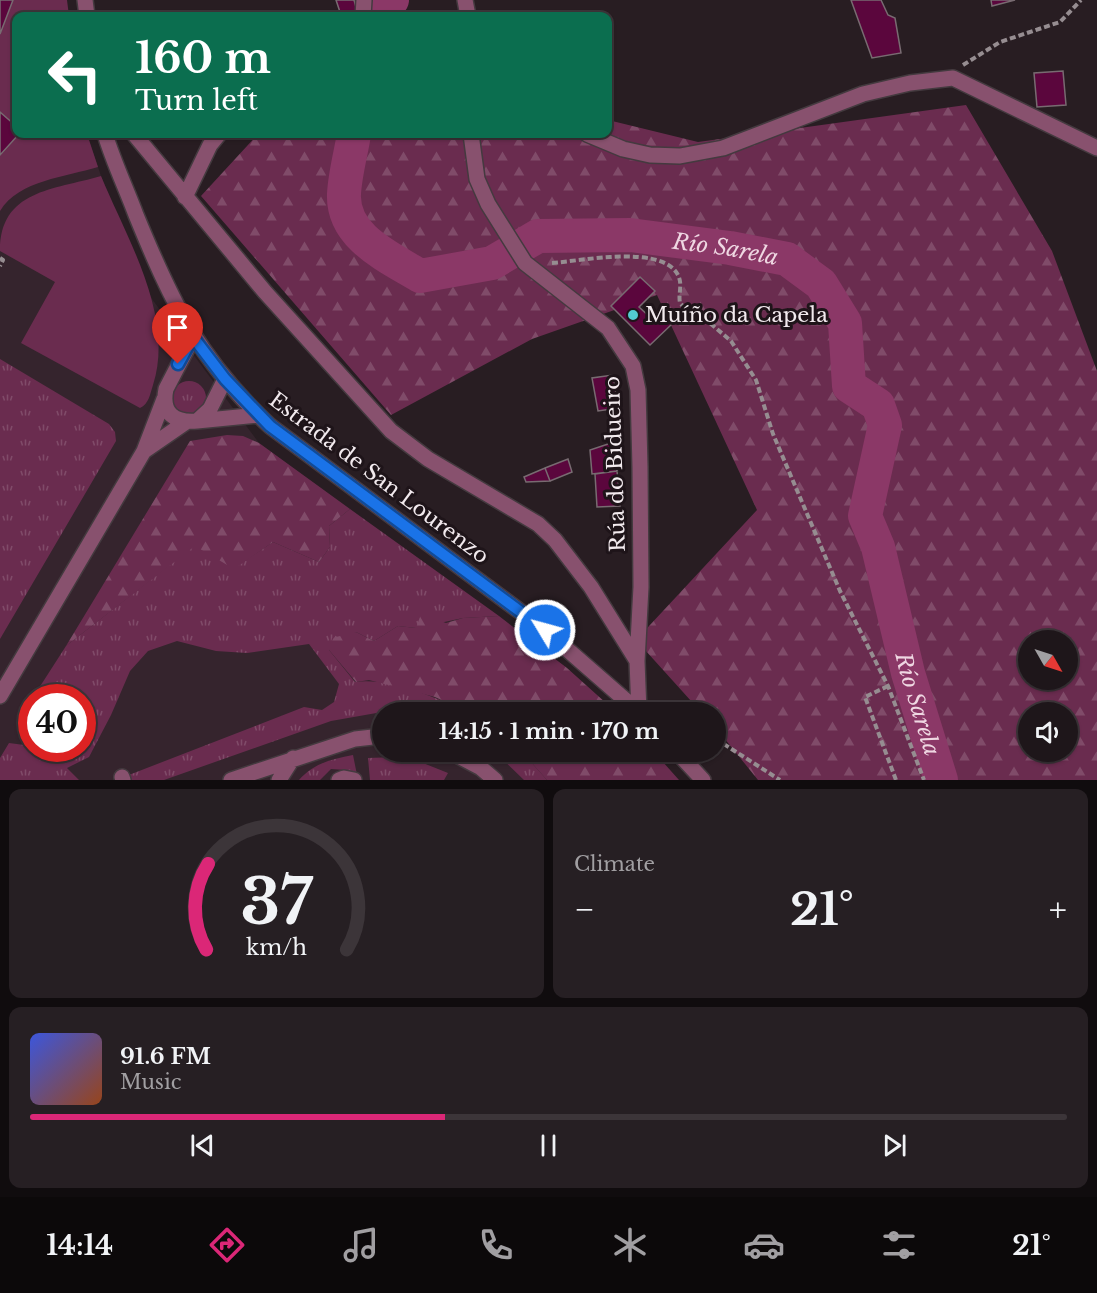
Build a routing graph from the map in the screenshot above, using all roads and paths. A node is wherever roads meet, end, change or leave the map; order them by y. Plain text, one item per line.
1 (1081, 0) edge
2 (952, 78) junction
3 (107, 138) edge
4 (137, 138) edge
5 (216, 138) edge
6 (472, 138) edge
7 (597, 138) edge
8 (1097, 148) edge
9 (185, 197) junction
10 (0, 258) edge
11 (525, 263) junction
12 (0, 266) edge
13 (193, 337) junction
14 (225, 379) junction
15 (164, 399) junction
16 (258, 415) junction
17 (192, 422) junction
18 (144, 451) junction
19 (637, 661) junction
20 (888, 686) junction
21 (0, 696) edge
22 (628, 702) edge
23 (639, 702) edge
24 (372, 737) edge
25 (726, 745) edge
26 (292, 758) junction
27 (470, 762) edge
28 (686, 762) edge
29 (231, 780) edge
30 (279, 780) edge
31 (339, 780) edge
32 (354, 780) edge
33 (495, 780) edge
34 (703, 780) edge
35 (780, 780) edge
36 (896, 780) edge
37 (924, 780) edge

1 - 2 path
2 - 7 street
2 - 8 street
3 - 13 street, Estrada de San Lourenzo
4 - 9 street
5 - 9 street
6 - 11 street
9 - 19 street
10 - 12 path
11 - 19 street, Rúa do Bidueiro
11 - 20 path
13 - 14 street, Estrada de San Lourenzo
13 - 15 street
14 - 16 street, Estrada de San Lourenzo
14 - 17 street
15 - 17 street
15 - 18 street
16 - 17 street
16 - 22 street, Estrada de San Lourenzo
17 - 18 street
18 - 21 street
19 - 23 street, Rúa do Bidueiro
20 - 36 path
20 - 37 path
24 - 26 street
25 - 35 path
26 - 29 street
26 - 30 street
27 - 33 street
28 - 34 street
31 - 32 street

